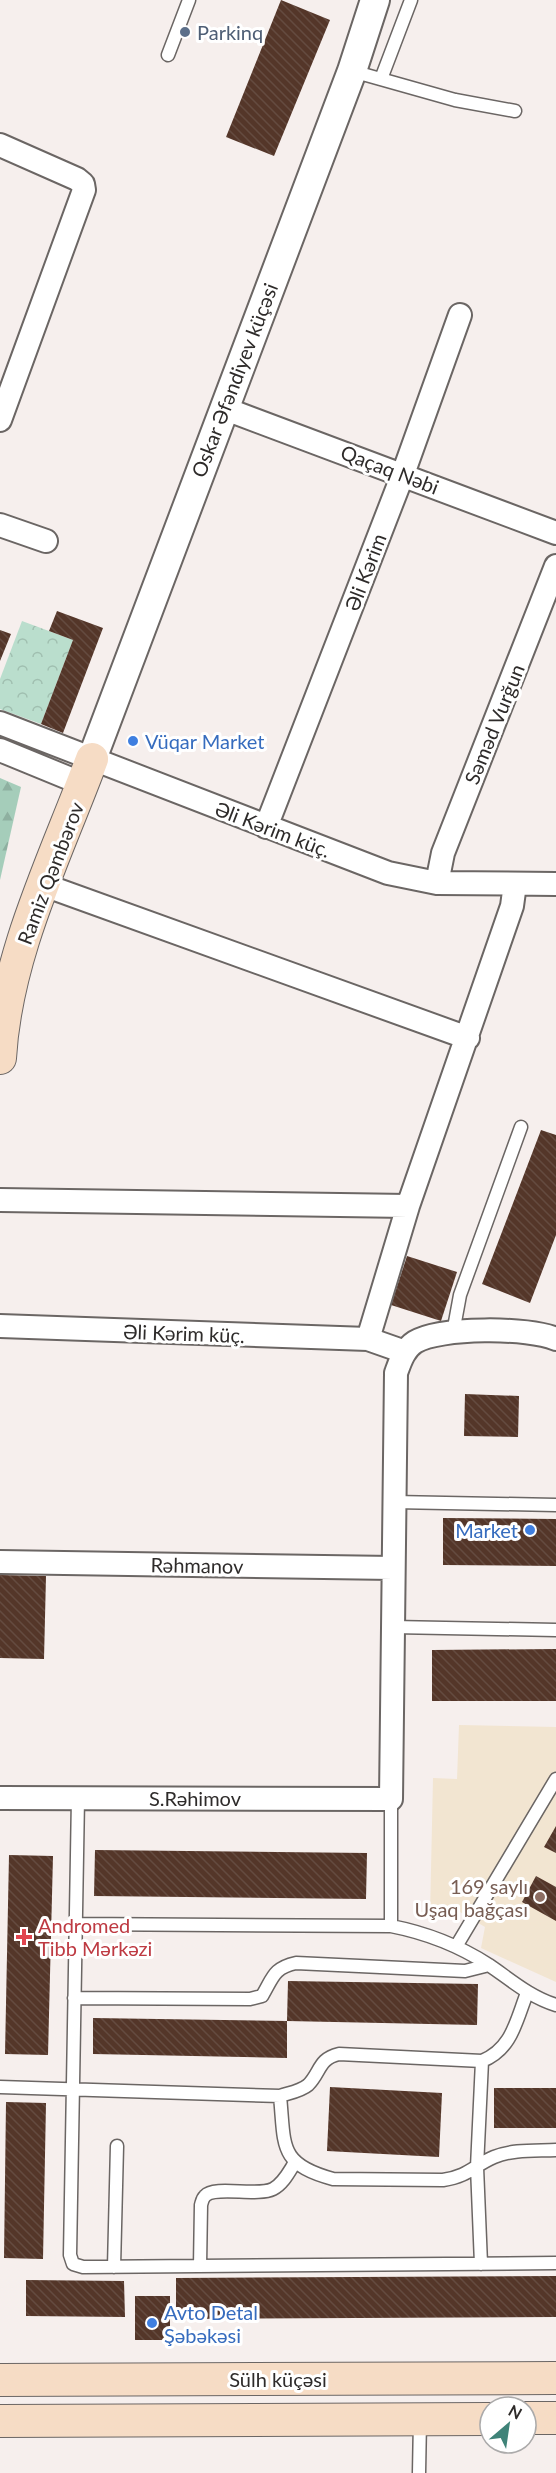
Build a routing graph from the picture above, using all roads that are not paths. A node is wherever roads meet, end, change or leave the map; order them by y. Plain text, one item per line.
1 (189, 0) edge
2 (375, 0) edge
3 (411, 0) edge
4 (168, 55) dead end
5 (352, 72) junction
6 (381, 79) junction
7 (515, 111) dead end
8 (0, 145) edge
9 (460, 315) dead end
10 (223, 408) junction
11 (0, 420) edge
12 (403, 474) junction
13 (0, 525) edge
14 (556, 533) edge
15 (46, 541) dead end
16 (556, 566) edge
17 (0, 723) edge
18 (0, 750) edge
19 (88, 772) junction
20 (266, 827) junction
21 (437, 883) junction
22 (516, 884) junction
23 (556, 884) edge
24 (44, 885) junction
25 (468, 1038) junction
26 (0, 1058) edge
27 (521, 1127) dead end
28 (0, 1200) edge
29 (408, 1206) junction
30 (0, 1326) edge
31 (554, 1331) edge
32 (453, 1333) junction
33 (368, 1339) junction
34 (405, 1352) junction
35 (394, 1502) junction
36 (556, 1505) edge
37 (0, 1562) edge
38 (393, 1568) junction
39 (393, 1627) junction
40 (556, 1630) edge
41 (556, 1779) edge
42 (0, 1798) edge
43 (78, 1798) junction
44 (391, 1798) junction
45 (76, 1924) junction
46 (391, 1926) junction
47 (457, 1945) junction
48 (489, 1965) junction
49 (527, 1993) junction
50 (74, 1998) junction
51 (556, 2006) edge
52 (482, 2061) junction
53 (0, 2087) edge
54 (71, 2088) junction
55 (280, 2096) junction
56 (117, 2146) dead end
57 (556, 2150) edge
58 (294, 2164) junction
59 (477, 2167) junction
60 (556, 2263) edge
61 (481, 2264) junction
62 (200, 2266) junction
63 (114, 2267) junction
64 (420, 2378) junction
65 (556, 2378) edge
66 (0, 2380) edge
67 (478, 2418) edge
68 (538, 2418) edge
69 (556, 2418) edge
70 (420, 2419) junction
71 (0, 2421) edge
72 (419, 2473) edge

1 - 4 lane
2 - 5 street, Oskar Əfəndiyev küçəsi
3 - 6 lane
5 - 6 lane
5 - 10 street, Oskar Əfəndiyev küçəsi
6 - 7 lane
8 - 11 street
9 - 12 street, Əli Kərim
10 - 12 street, Qaçaq Nəbi
10 - 19 street, Oskar Əfəndiyev küçəsi
12 - 14 street, Qaçaq Nəbi
12 - 20 street, Əli Kərim
13 - 15 street
16 - 21 street, Səməd Vurğun
17 - 19 street, Əli Kərim küç.
18 - 19 street
19 - 20 street, Əli Kərim küç.
19 - 24 main road, Ramiz Qəmbərov
20 - 21 street, Əli Kərim küç.
21 - 22 street, Əli Kərim küç.
22 - 23 street, Əli Kərim küç.
22 - 25 street
24 - 25 street
24 - 26 main road, Ramiz Qəmbərov
25 - 29 street
27 - 32 lane
28 - 29 street
29 - 33 street
30 - 33 street, Əli Kərim küç.
31 - 32 street
32 - 34 street
33 - 34 street, Əli Kərim küç.
34 - 35 street
35 - 36 lane
35 - 38 street
37 - 38 street, Rəhmanov
38 - 39 street
39 - 40 lane
39 - 44 street
41 - 47 lane
42 - 43 street, S.Rəhimov
43 - 44 street, S.Rəhimov
43 - 45 lane
44 - 46 lane
45 - 46 lane
45 - 50 lane
46 - 47 lane
47 - 48 lane
48 - 49 lane
48 - 50 lane
49 - 51 lane
49 - 52 lane
50 - 54 lane
52 - 55 lane
52 - 59 lane
53 - 54 lane
54 - 55 lane
54 - 63 lane
55 - 58 lane
56 - 63 lane
57 - 59 lane
58 - 59 lane
58 - 62 lane
59 - 61 lane
60 - 61 lane
61 - 62 lane
62 - 63 lane
64 - 65 main road, Sülh küçəsi
64 - 66 main road, Sülh küçəsi
64 - 70 main road
67 - 70 main road, Sülh küçəsi
68 - 69 main road
70 - 71 main road, Sülh küçəsi
70 - 72 lane

